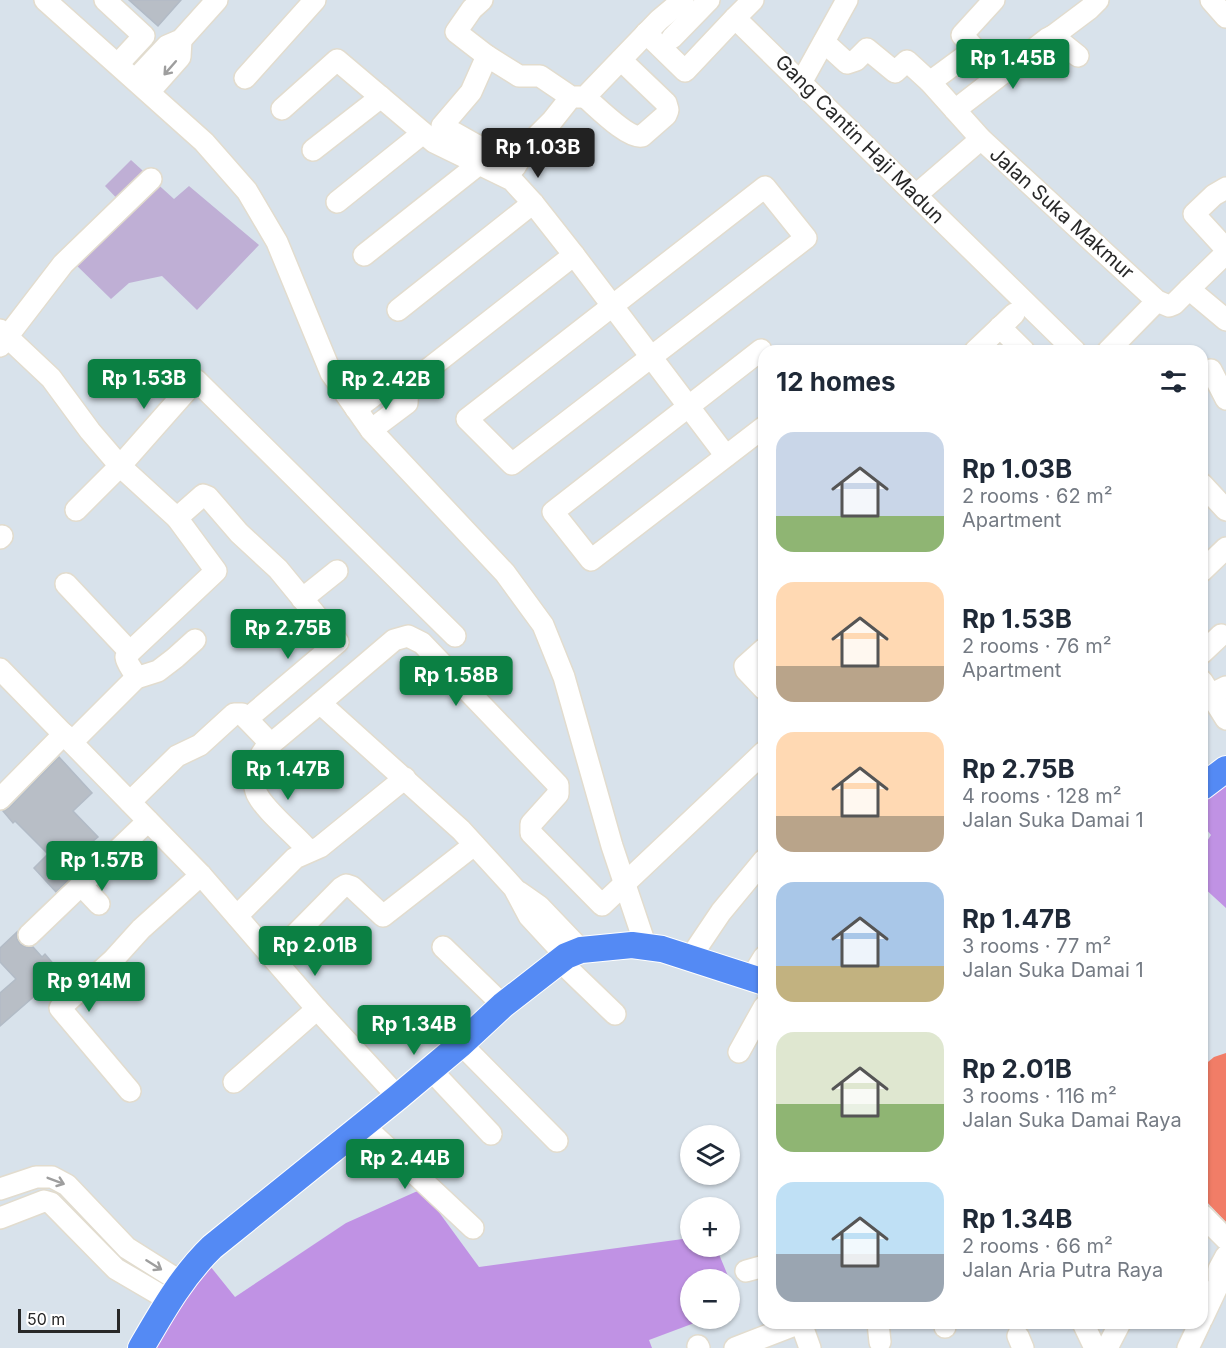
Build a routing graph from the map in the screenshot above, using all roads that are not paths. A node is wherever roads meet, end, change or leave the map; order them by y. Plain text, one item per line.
1 (45, 0) edge
2 (105, 0) edge
3 (217, 0) edge
4 (315, 0) edge
5 (683, 0) edge
6 (709, 0) edge
7 (753, 0) edge
8 (848, 0) edge
9 (994, 0) edge
10 (1211, 0) edge
11 (471, 3) edge
12 (1089, 3) edge
13 (1226, 17) edge
14 (735, 18) junction
15 (646, 33) junction
16 (1053, 36) junction
17 (672, 38) dead end
18 (824, 42) junction
19 (487, 56) junction
20 (1078, 56) dead end
21 (621, 60) junction
22 (118, 64) junction
23 (244, 78) dead end
24 (802, 81) junction
25 (930, 82) junction
26 (142, 86) junction
27 (381, 97) junction
28 (578, 97) junction
29 (282, 109) dead end
30 (955, 110) junction
31 (432, 130) junction
32 (981, 139) junction
33 (312, 150) dead end
34 (479, 164) junction
35 (151, 179) dead end
36 (1226, 188) edge
37 (916, 195) junction
38 (337, 202) dead end
39 (533, 202) junction
40 (1226, 251) edge
41 (364, 255) dead end
42 (574, 255) junction
43 (1190, 289) junction
44 (1157, 301) junction
45 (613, 306) junction
46 (398, 310) dead end
47 (1226, 320) edge
48 (3, 338) edge
49 (981, 345) edge
50 (1021, 345) edge
51 (1069, 345) edge
52 (1114, 345) edge
53 (758, 352) edge
54 (651, 357) junction
55 (1211, 370) dead end
56 (408, 385) junction
57 (1226, 399) edge
58 (689, 406) junction
59 (356, 409) junction
60 (371, 430) junction
61 (758, 432) edge
62 (726, 456) junction
63 (120, 466) junction
64 (1208, 490) edge
65 (76, 510) dead end
66 (1226, 510) edge
67 (177, 518) junction
68 (1226, 548) edge
69 (1208, 565) edge
70 (336, 570) dead end
71 (66, 584) dead end
72 (302, 599) junction
73 (1221, 635) dead end
74 (455, 636) dead end
75 (195, 640) dead end
76 (1208, 647) edge
77 (130, 652) junction
78 (758, 654) edge
79 (2, 674) edge
80 (136, 678) junction
81 (758, 683) edge
82 (1213, 688) edge
83 (320, 703) junction
84 (1226, 718) edge
85 (247, 719) junction
86 (68, 738) junction
87 (270, 743) junction
88 (758, 758) edge
89 (1226, 769) edge
90 (405, 778) junction
91 (1208, 782) edge
92 (0, 799) edge
93 (130, 802) junction
94 (148, 821) junction
95 (474, 844) junction
96 (309, 850) junction
97 (758, 867) edge
98 (199, 873) junction
99 (625, 882) junction
100 (81, 885) junction
101 (99, 904) dead end
102 (237, 916) junction
103 (29, 935) dead end
104 (443, 947) dead end
105 (646, 947) junction
106 (569, 955) junction
107 (273, 957) junction
108 (690, 958) junction
109 (758, 972) edge
110 (62, 995) dead end
111 (503, 1005) junction
112 (317, 1009) junction
113 (615, 1014) dead end
114 (758, 1018) edge
115 (461, 1044) junction
116 (739, 1052) dead end
117 (431, 1070) junction
118 (234, 1082) dead end
119 (130, 1091) dead end
120 (398, 1097) junction
121 (363, 1125) junction
122 (491, 1134) dead end
123 (557, 1141) dead end
124 (0, 1189) edge
125 (0, 1218) edge
126 (99, 1219) junction
127 (1208, 1221) edge
128 (473, 1228) dead end
129 (84, 1236) junction
130 (1226, 1239) edge
131 (1226, 1256) edge
132 (1218, 1281) edge
133 (175, 1291) junction
134 (1208, 1305) edge
135 (784, 1329) edge
136 (802, 1329) edge
137 (1086, 1329) edge
138 (1117, 1329) edge
139 (1197, 1329) edge
140 (141, 1348) edge
141 (735, 1348) edge
142 (810, 1348) edge
143 (1095, 1348) edge
144 (1107, 1348) edge
145 (1188, 1348) edge

1 - 22 street
2 - 22 street
3 - 26 street
4 - 23 street
5 - 15 street
6 - 17 street
7 - 14 street
8 - 18 street
9 - 25 street
10 - 13 street
11 - 19 street
12 - 16 street
14 - 15 street
14 - 24 street, Gang Cantin Haji Madun
15 - 21 street
16 - 20 street
16 - 30 street
18 - 24 street
18 - 25 street, Jalan Suka Makmur
19 - 28 street
19 - 31 street
21 - 28 street
21 - 28 street
22 - 26 street
24 - 37 street, Gang Cantin Haji Madun
25 - 30 street, Jalan Suka Makmur
26 - 59 street
27 - 29 street
27 - 31 street
27 - 33 street
28 - 31 street
30 - 32 street, Jalan Suka Makmur
31 - 34 street
31 - 38 street
32 - 37 street
32 - 44 street, Jalan Suka Makmur
34 - 39 street
34 - 41 street
35 - 48 street
36 - 40 street
37 - 51 street, Gang Cantin Haji Madun
39 - 42 street
39 - 46 street
40 - 43 street
42 - 45 street
42 - 56 street
43 - 44 street
43 - 47 street
44 - 52 street
45 - 54 street
45 - 54 street
45 - 54 street
48 - 63 street
49 - 50 street
53 - 58 street
54 - 58 street
55 - 57 street
56 - 59 street
56 - 60 street
58 - 62 street
58 - 62 street
59 - 60 street
60 - 99 street
61 - 62 street
63 - 65 street
63 - 67 street
63 - 74 street
64 - 66 street
67 - 72 street
67 - 77 street
68 - 69 street
70 - 72 street
71 - 77 street
72 - 85 street
73 - 76 street
75 - 80 street
77 - 80 street
78 - 81 street
79 - 86 street
80 - 86 street
82 - 84 street
83 - 87 street
83 - 90 street
83 - 99 street
85 - 87 street
85 - 93 street
86 - 92 street
86 - 93 street
87 - 96 street
88 - 99 street
89 - 91 main road
90 - 95 street
90 - 96 street
93 - 94 street
94 - 98 street
94 - 100 street
95 - 106 street
95 - 107 street
96 - 102 street
97 - 108 street
98 - 102 street
98 - 110 street
98 - 119 street
99 - 105 street
100 - 101 street
100 - 103 street
102 - 107 street
104 - 111 street
105 - 106 main road
105 - 108 main road
106 - 111 main road
106 - 113 street
107 - 112 street
108 - 109 main road
111 - 115 main road
112 - 118 street
112 - 120 street
114 - 116 street
115 - 117 main road
115 - 123 street
117 - 120 main road
117 - 122 street
120 - 121 main road
121 - 128 street
121 - 133 main road
124 -> 126 street
125 - 129 street
126 - 129 street
126 -> 133 street
127 - 130 street
129 - 133 street
131 - 132 street
132 - 134 street
133 - 140 main road
135 - 141 street
136 - 142 street
137 - 143 street
138 - 144 street
139 - 145 street

